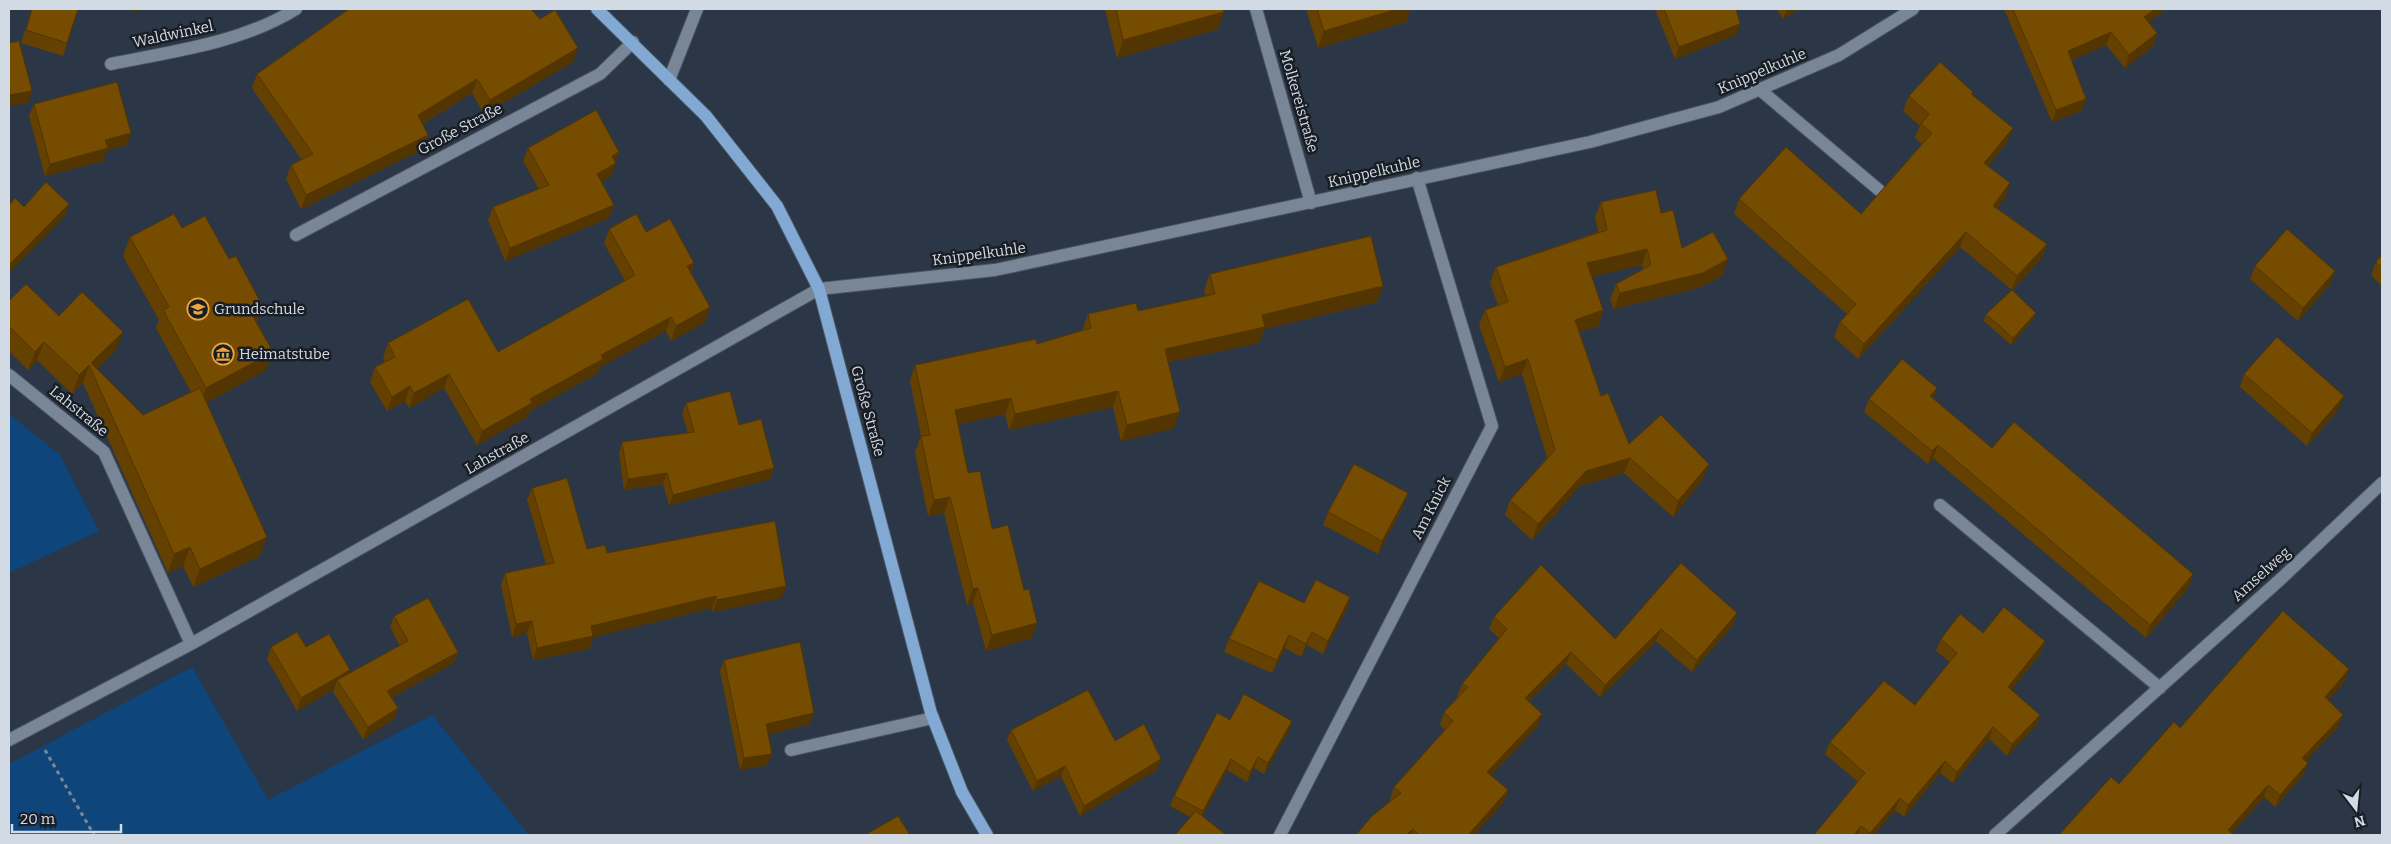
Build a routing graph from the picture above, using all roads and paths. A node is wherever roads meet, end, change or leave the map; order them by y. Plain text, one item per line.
1 (296, 9) edge
2 (596, 9) edge
3 (697, 9) edge
4 (1256, 9) edge
5 (1913, 9) edge
6 (633, 42) junction
7 (111, 64) dead end
8 (669, 80) junction
9 (1759, 89) junction
10 (1417, 178) junction
11 (1879, 190) edge
12 (1311, 202) junction
13 (296, 235) dead end
14 (819, 290) junction
15 (9, 375) edge
16 (2381, 488) edge
17 (1940, 505) dead end
18 (191, 644) junction
19 (2160, 688) junction
20 (933, 718) junction
21 (32, 728) junction
22 (9, 740) edge
23 (791, 750) dead end
24 (94, 835) edge
25 (988, 835) edge
26 (1280, 835) edge
27 (1995, 835) edge

1 - 7 street, Waldwinkel
2 - 6 main road, Große Straße
3 - 8 street
4 - 12 street, Molkereistraße
5 - 9 street, Knippelkuhle
6 - 8 main road, Große Straße
6 - 13 street, Große Straße
8 - 14 main road, Große Straße
9 - 10 street, Knippelkuhle
9 - 11 street
10 - 12 street, Knippelkuhle
10 - 26 street, Am Knick
12 - 14 street, Knippelkuhle
14 - 18 street, Lahstraße
14 - 20 main road, Große Straße
15 - 18 street, Lahstraße
16 - 19 street, Amselweg
17 - 19 street
18 - 21 street, Lahstraße
19 - 27 street, Amselweg
20 - 23 street
20 - 25 main road, Große Straße
21 - 22 street, Lahstraße
21 - 24 path

